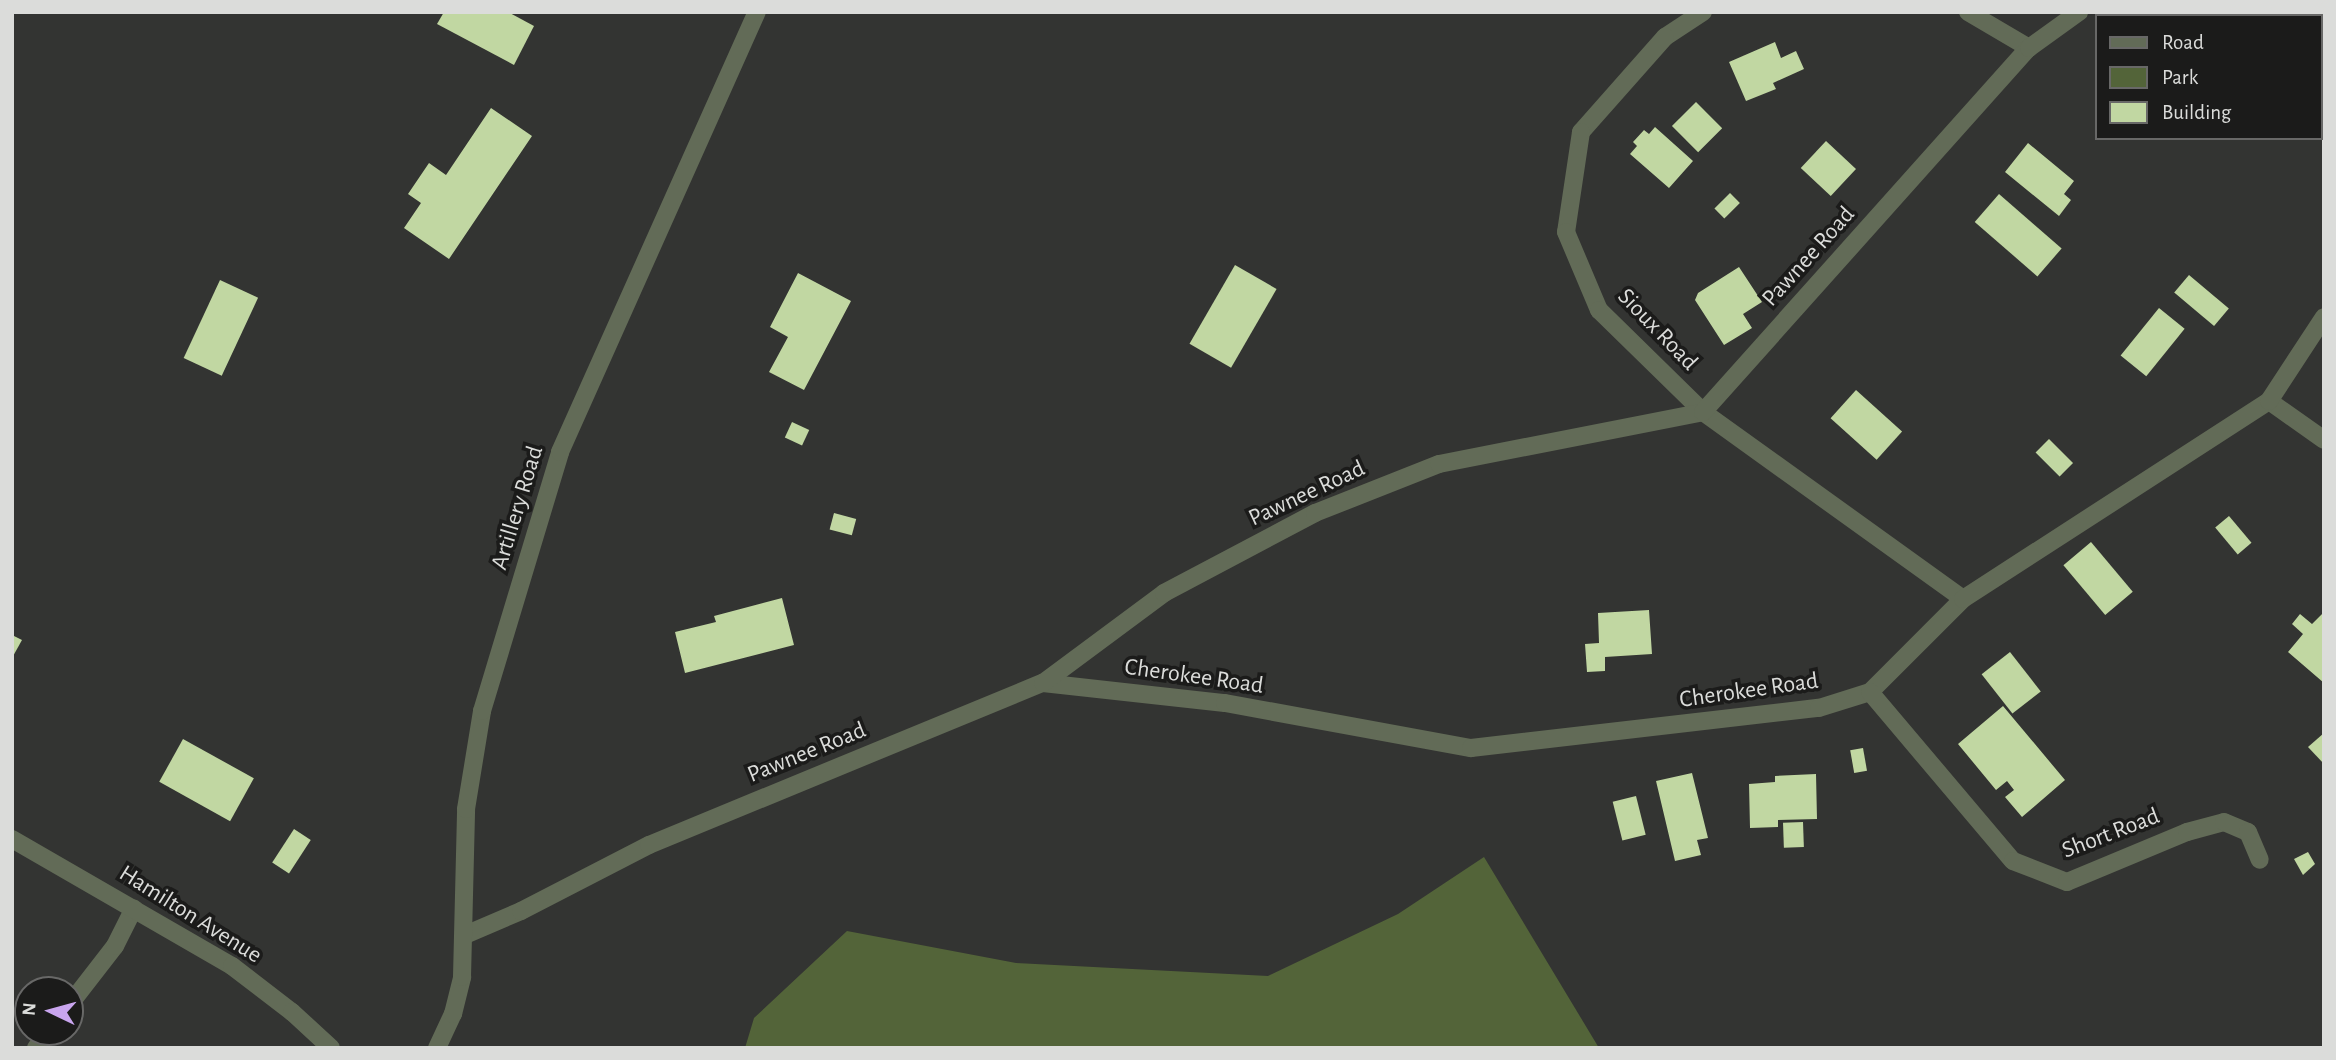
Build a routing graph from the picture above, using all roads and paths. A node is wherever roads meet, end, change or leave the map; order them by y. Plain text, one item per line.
1 (757, 12) edge
2 (1703, 12) edge
3 (1968, 12) edge
4 (2079, 12) edge
5 (2029, 48) junction
6 (2324, 317) edge
7 (2269, 401) junction
8 (1703, 412) junction
9 (2324, 440) edge
10 (1963, 599) junction
11 (1043, 683) junction
12 (1870, 692) junction
13 (12, 839) edge
14 (2260, 860) dead end
15 (134, 908) junction
16 (465, 935) junction
17 (84, 986) edge
18 (331, 1048) edge
19 (436, 1048) edge

1 - 16 street, Artillery Road
2 - 8 street, Sioux Road
3 - 5 street
4 - 5 street, Pawnee Road
5 - 8 street, Pawnee Road
6 - 7 street, Cherokee Road
7 - 9 street
7 - 10 street, Cherokee Road
8 - 10 street, Sioux Road
8 - 11 street, Pawnee Road
10 - 12 street, Cherokee Road
11 - 12 street, Cherokee Road
11 - 16 street, Pawnee Road
12 - 14 street, Short Road
13 - 15 street, Hamilton Avenue
15 - 17 street
15 - 18 street, Hamilton Avenue
16 - 19 street, Artillery Road

